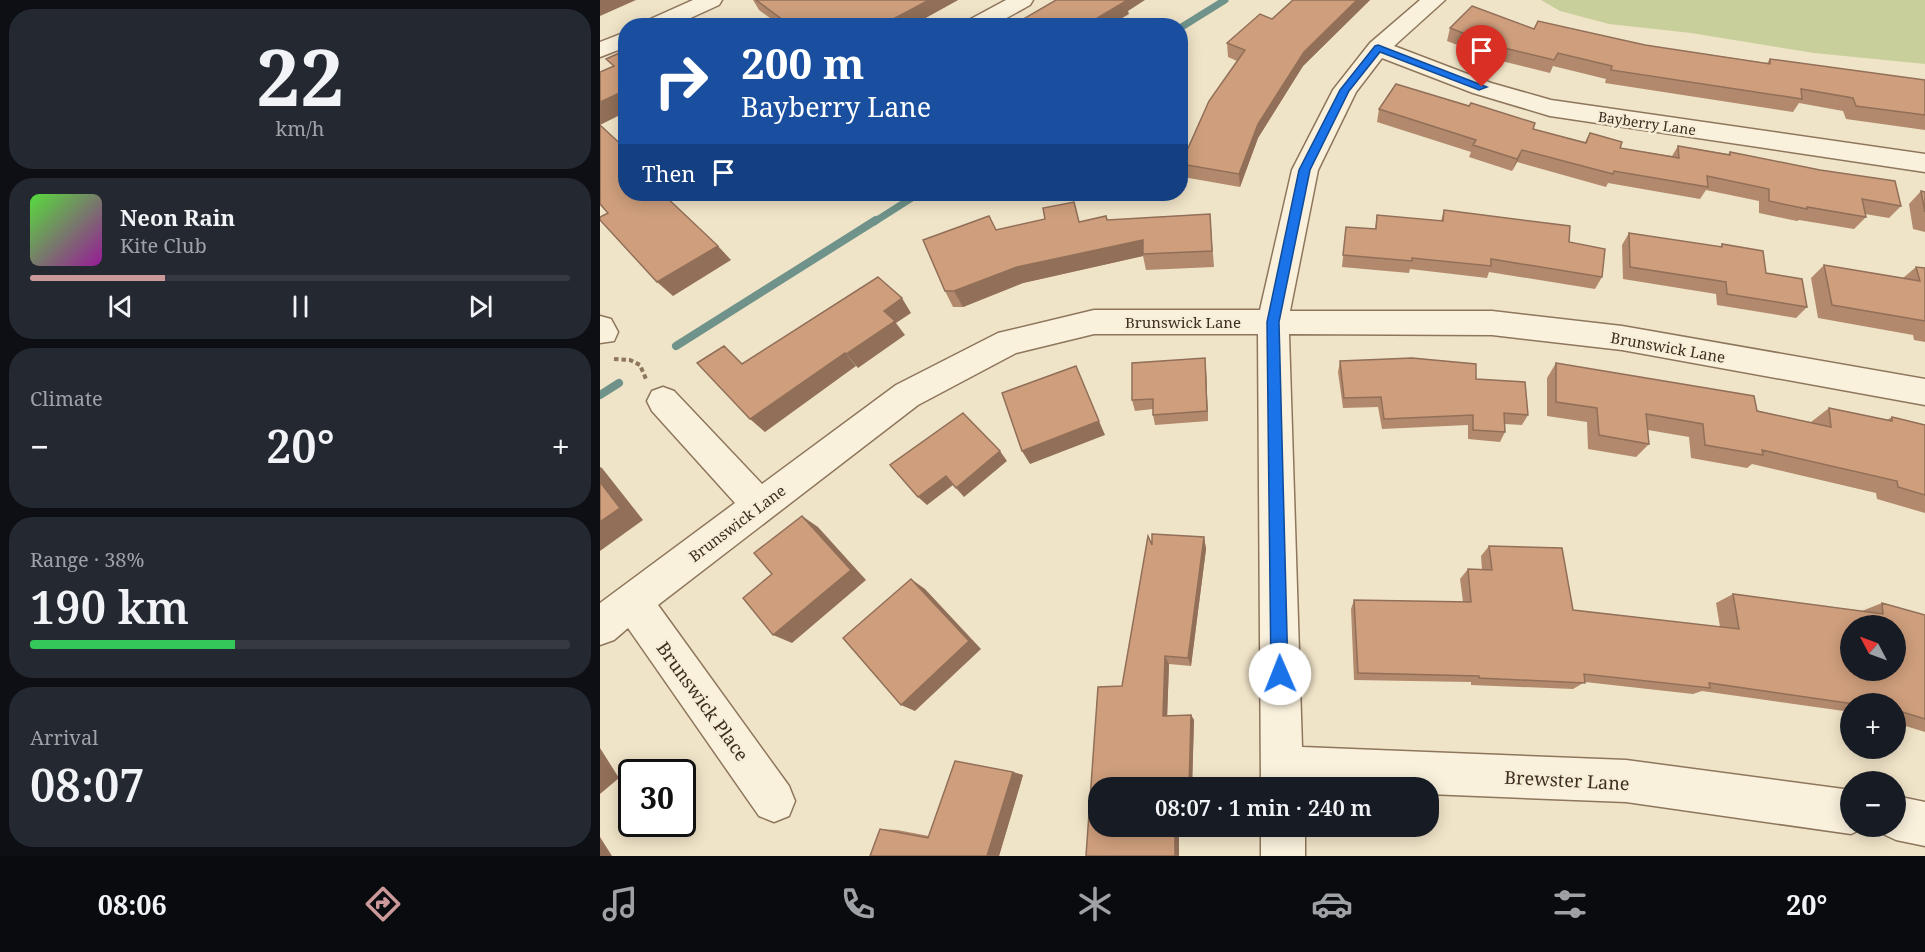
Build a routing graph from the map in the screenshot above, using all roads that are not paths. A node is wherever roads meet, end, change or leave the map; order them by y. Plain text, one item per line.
1 (711, 0) edge
2 (1022, 0) edge
3 (1434, 0) edge
4 (690, 9) junction
5 (671, 18) edge
6 (702, 18) edge
7 (989, 18) edge
8 (618, 42) edge
9 (1378, 48) junction
10 (600, 50) edge
11 (1925, 163) edge
12 (1273, 322) junction
13 (1925, 392) edge
14 (663, 401) road end
15 (759, 506) junction
16 (632, 602) junction
17 (600, 626) edge
18 (1282, 777) edge
19 (1439, 779) edge
20 (774, 801) dead end
21 (1840, 811) edge
22 (1906, 820) edge
23 (1925, 824) edge
24 (1283, 837) edge
25 (1283, 856) edge

1 - 4 street
2 - 7 street
3 - 9 street
4 - 5 street
4 - 6 street
8 - 10 street
9 - 11 street, Bayberry Lane
9 - 12 street
12 - 13 street, Brunswick Lane
12 - 15 street, Brunswick Lane
12 - 18 street
14 - 15 street
15 - 16 street, Brunswick Lane
16 - 17 street, Brunswick Lane
16 - 20 street, Brunswick Place
19 - 21 street, Brewster Lane
22 - 23 street
24 - 25 street

